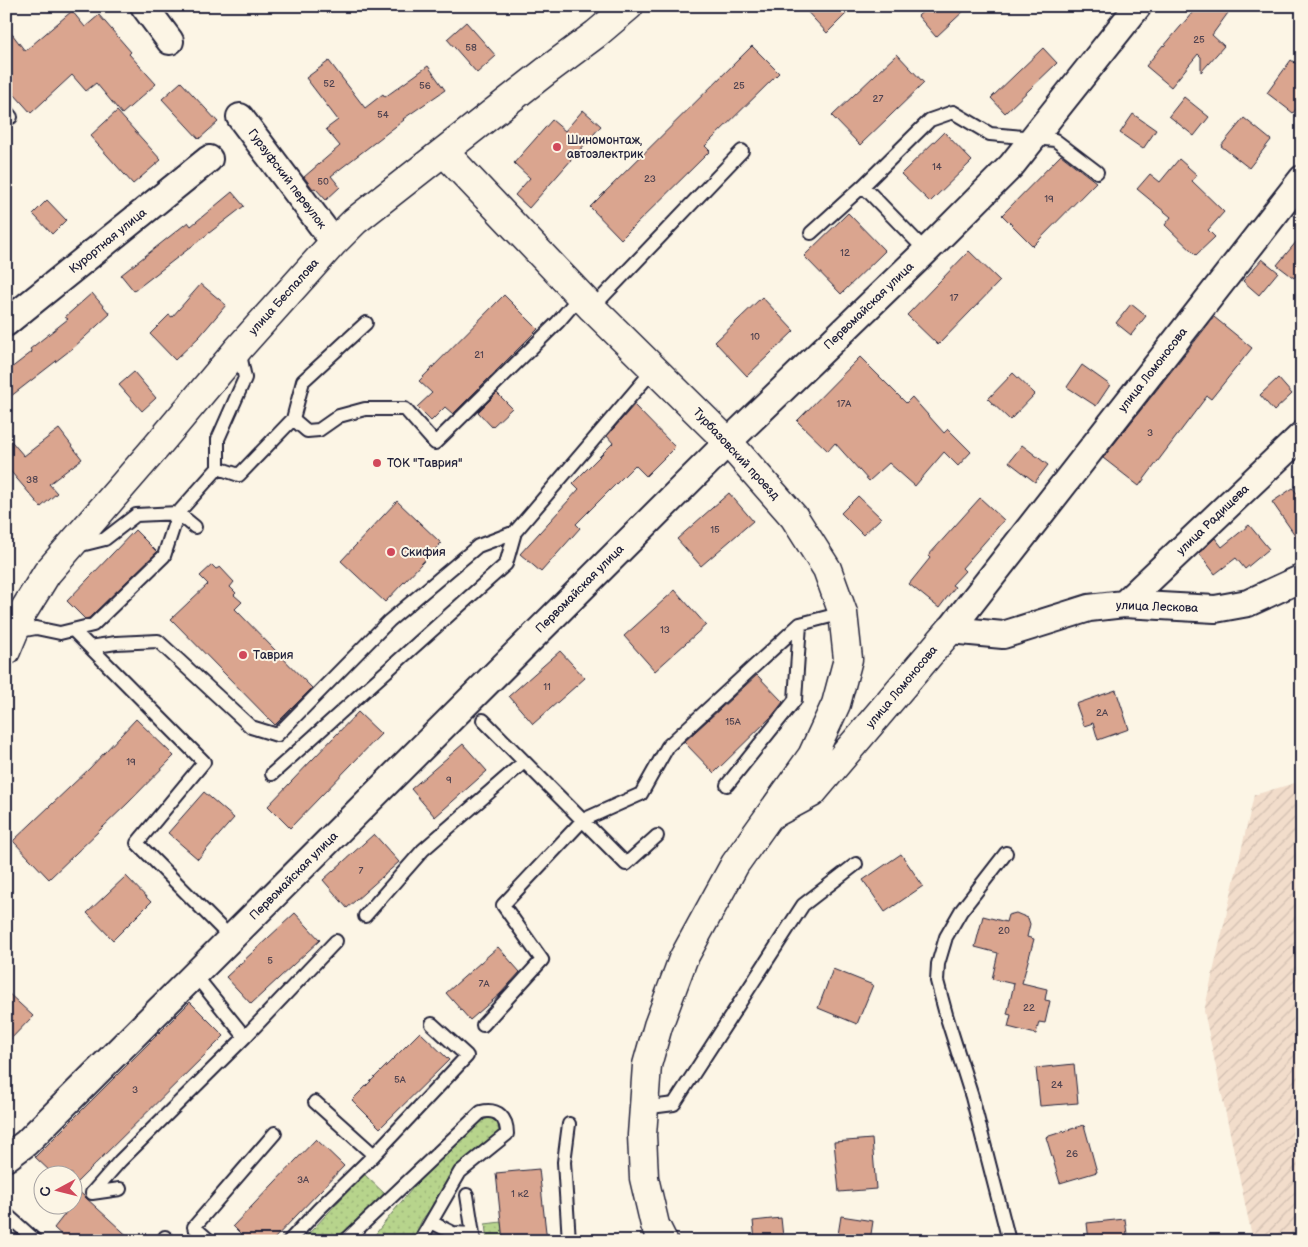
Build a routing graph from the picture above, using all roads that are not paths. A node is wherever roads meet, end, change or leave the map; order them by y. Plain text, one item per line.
1 (144, 6) edge
2 (629, 6) edge
3 (1138, 6) edge
4 (170, 41) dead end
5 (240, 117) dead end
6 (1035, 138) junction
7 (742, 151) dead end
8 (444, 152) junction
9 (209, 159) dead end
10 (1097, 172) dead end
11 (1302, 179) edge
12 (863, 186) junction
13 (811, 233) dead end
14 (334, 242) junction
15 (926, 251) junction
16 (586, 302) junction
17 (366, 323) dead end
18 (6, 324) edge
19 (239, 348) junction
20 (654, 369) junction
21 (292, 419) junction
22 (1302, 436) edge
23 (728, 442) junction
24 (218, 468) junction
25 (178, 513) junction
26 (195, 527) dead end
27 (515, 532) junction
28 (67, 548) junction
29 (1302, 578) edge
30 (1124, 604) junction
31 (844, 613) junction
32 (800, 624) junction
33 (950, 630) junction
34 (74, 631) junction
35 (10, 642) edge
36 (90, 647) junction
37 (483, 720) dead end
38 (524, 762) junction
39 (272, 774) dead end
40 (727, 786) dead end
41 (768, 817) junction
42 (583, 820) junction
43 (657, 836) dead end
44 (1006, 853) dead end
45 (856, 864) dead end
46 (365, 916) dead end
47 (231, 938) junction
48 (336, 942) dead end
49 (194, 975) junction
50 (432, 1024) dead end
51 (483, 1025) dead end
52 (245, 1037) junction
53 (316, 1102) dead end
54 (643, 1108) junction
55 (569, 1124) dead end
56 (275, 1133) dead end
57 (374, 1155) junction
58 (6, 1158) edge
59 (120, 1189) dead end
60 (467, 1195) dead end
61 (6, 1214) edge
62 (431, 1222) junction
63 (473, 1237) edge
64 (27, 1238) edge
65 (210, 1241) edge
66 (289, 1241) edge
67 (345, 1241) edge
68 (420, 1241) edge
69 (569, 1241) edge
70 (663, 1241) edge
71 (1008, 1241) edge

1 - 4 street
2 - 8 main road, улица Беспалова
3 - 6 street, Первомайская улица
5 - 14 street, Гурзуфский переулок
6 - 10 lane
6 - 12 lane
6 - 15 street, Первомайская улица
7 - 16 lane
8 - 14 main road, улица Беспалова
8 - 16 main road, Турбазовский проезд
9 - 18 street, Курортная улица
11 - 33 street, улица Ломоносова
12 - 13 lane
12 - 15 lane
14 - 19 main road, улица Беспалова
15 - 23 street, Первомайская улица
16 - 20 main road, Турбазовский проезд
16 - 21 lane
17 - 21 lane
19 - 24 lane
19 - 28 main road, улица Беспалова
20 - 23 main road, Турбазовский проезд
20 - 27 lane
21 - 24 lane
22 - 30 street, улица Радищева
23 - 31 main road, Турбазовский проезд
23 - 47 street, Первомайская улица
24 - 25 lane
25 - 26 lane
25 - 28 lane
25 - 34 lane
27 - 36 lane
27 - 39 lane
28 - 35 main road, улица Беспалова
29 - 30 street, улица Лескова
30 - 33 street, улица Лескова
31 - 32 lane
31 - 41 main road, Турбазовский проезд
32 - 40 lane
32 - 42 lane
33 - 41 main road, улица Ломоносова
34 - 35 lane
34 - 36 lane
36 - 47 lane
37 - 38 lane
38 - 42 lane
38 - 46 lane
41 - 54 main road, улица Ломоносова
42 - 43 lane
42 - 51 lane
44 - 71 lane
45 - 54 lane
47 - 49 street, Первомайская улица
48 - 52 lane
49 - 52 lane
49 - 58 street, Первомайская улица
50 - 57 lane
52 - 59 lane
53 - 57 lane
54 - 70 main road, улица Ломоносова
55 - 69 lane
56 - 65 lane
57 - 66 lane
60 - 63 lane
61 - 64 lane
62 - 63 lane
62 - 67 lane
62 - 68 lane

